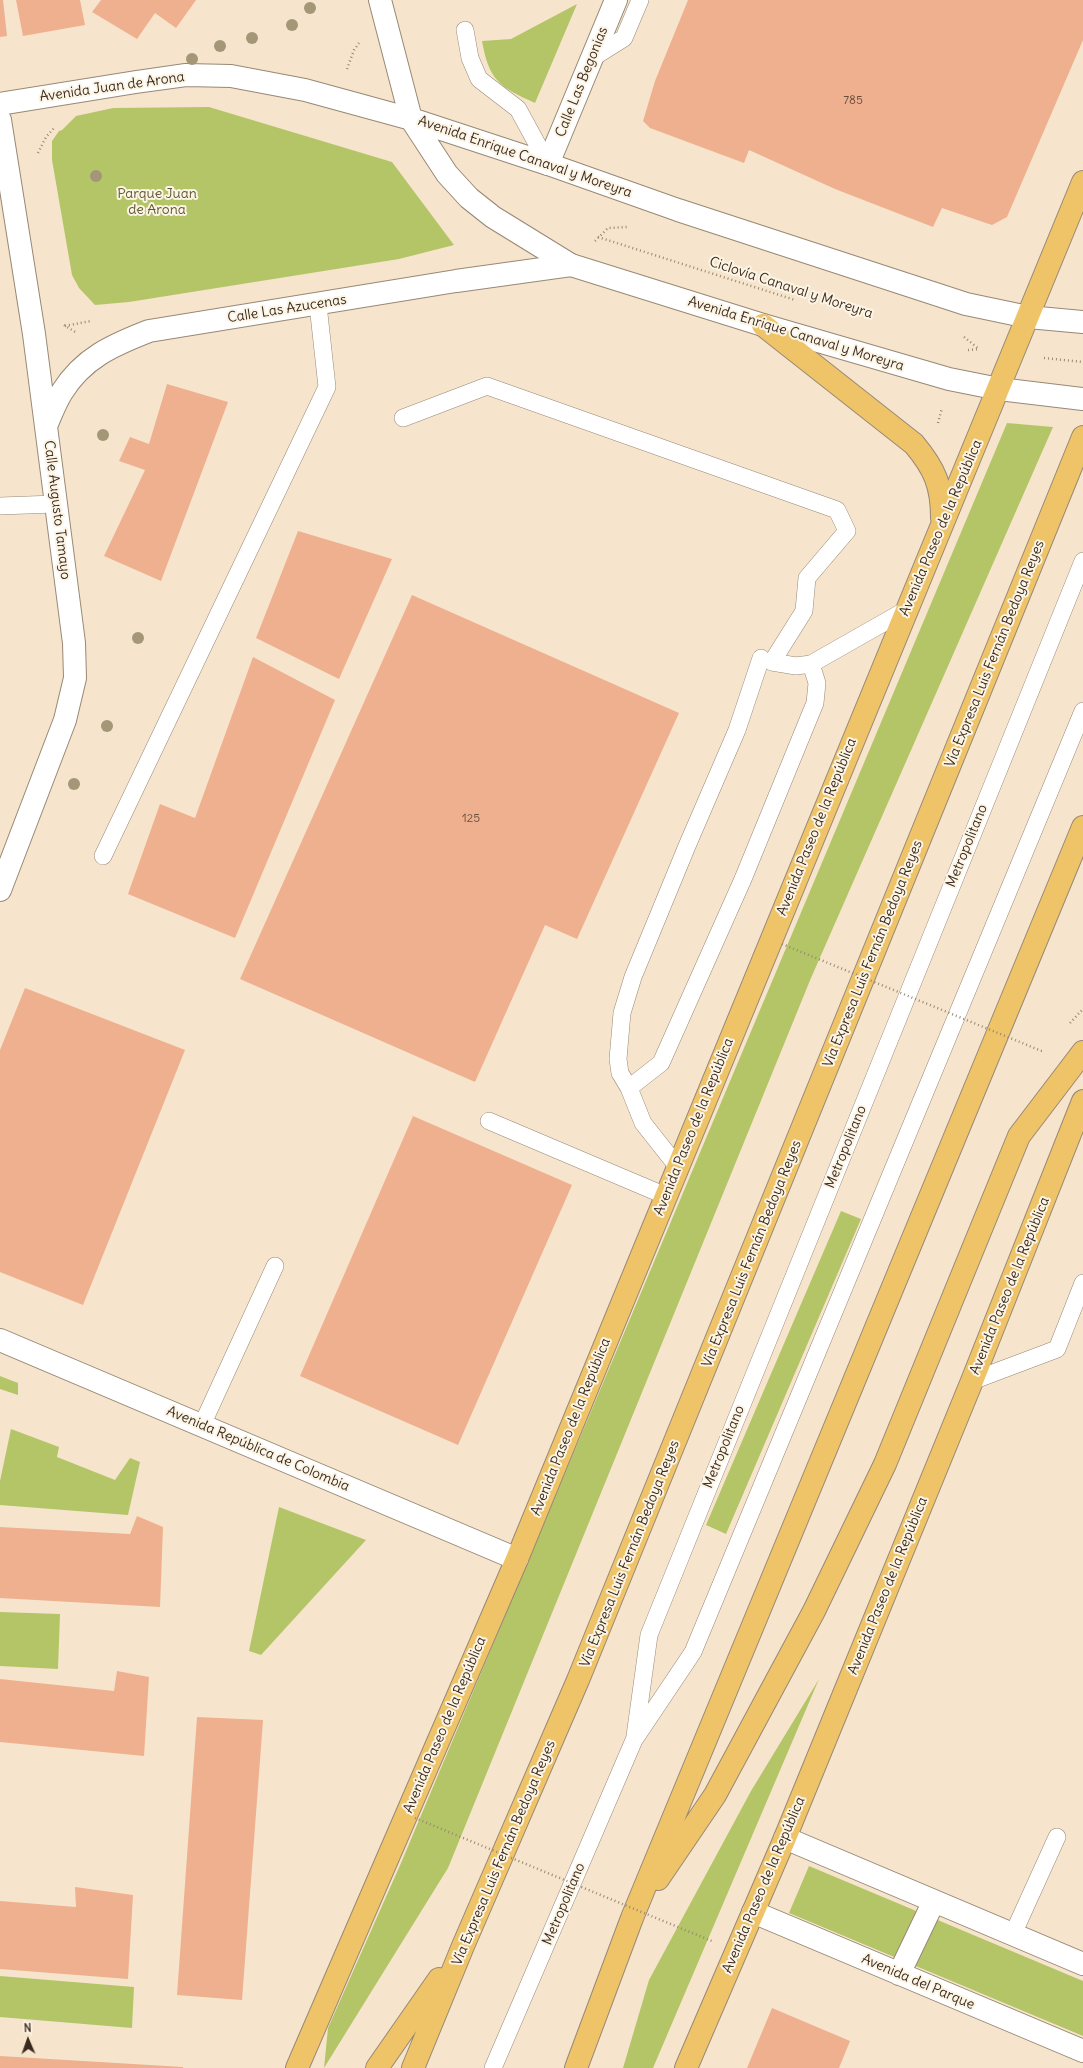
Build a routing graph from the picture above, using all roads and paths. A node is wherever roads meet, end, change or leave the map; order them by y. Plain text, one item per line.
1 (380, 0) edge
2 (616, 0) edge
3 (640, 0) edge
4 (465, 30) dead end
5 (592, 58) junction
6 (0, 104) edge
7 (411, 118) junction
8 (0, 120) edge
9 (57, 125) dead end
10 (37, 160) dead end
11 (548, 164) junction
12 (1083, 182) edge
13 (597, 237) dead end
14 (570, 265) junction
15 (803, 302) dead end
16 (318, 305) junction
17 (1028, 317) junction
18 (59, 320) dead end
19 (1083, 322) edge
20 (763, 325) junction
21 (82, 334) dead end
22 (979, 349) dead end
23 (961, 350) dead end
24 (1074, 362) dead end
25 (1083, 362) edge
26 (999, 389) junction
27 (1079, 399) edge
28 (942, 406) dead end
29 (403, 418) dead end
30 (937, 425) dead end
31 (46, 426) junction
32 (1083, 437) edge
33 (55, 504) junction
34 (0, 506) edge
35 (942, 523) junction
36 (1083, 561) edge
37 (906, 610) junction
38 (766, 660) junction
39 (812, 664) junction
40 (1083, 710) edge
41 (1083, 827) edge
42 (103, 856) dead end
43 (0, 890) edge
44 (782, 944) dead end
45 (1044, 1052) dead end
46 (1083, 1052) edge
47 (629, 1088) junction
48 (1083, 1102) edge
49 (489, 1121) dead end
50 (678, 1166) junction
51 (666, 1196) junction
52 (275, 1266) dead end
53 (1083, 1283) edge
54 (0, 1340) edge
55 (972, 1381) junction
56 (202, 1425) junction
57 (517, 1559) junction
58 (634, 1740) junction
59 (415, 1818) dead end
60 (1057, 1837) dead end
61 (785, 1838) junction
62 (934, 1901) junction
63 (753, 1912) junction
64 (632, 1918) junction
65 (1013, 1934) junction
66 (714, 1942) dead end
67 (463, 1946) junction
68 (1083, 1964) edge
69 (900, 1974) junction
70 (1083, 2051) edge
71 (297, 2068) edge
72 (377, 2068) edge
73 (413, 2068) edge
74 (493, 2068) edge
75 (576, 2068) edge
76 (686, 2068) edge

1 - 7 street
2 - 5 street, Calle Las Begonias
3 - 5 lane
4 - 11 lane
5 - 11 street, Calle Las Begonias
6 - 7 street, Avenida Juan de Arona
7 - 11 street, Avenida Enrique Canaval y Moreyra
7 - 14 street, Avenida Enrique Canaval y Moreyra
8 - 31 street, Calle Augusto Tamayo
9 - 10 path
11 - 17 street, Avenida Enrique Canaval y Moreyra
12 - 17 main road, Avenida Paseo de la República
13 - 15 path, Ciclovía Canaval y Moreyra
14 - 16 street, Calle Las Azucenas
14 - 20 street, Avenida Enrique Canaval y Moreyra
16 - 31 street, Calle Las Azucenas
16 - 42 lane
17 - 19 street, Avenida Enrique Canaval y Moreyra
17 - 26 main road, Avenida Paseo de la República
18 - 21 path
20 - 26 street, Avenida Enrique Canaval y Moreyra
20 - 35 main road
22 - 23 path
24 - 25 path
26 - 27 street, Avenida Enrique Canaval y Moreyra
26 - 35 main road, Avenida Paseo de la República
28 - 30 path
29 - 38 lane
31 - 33 street, Calle Augusto Tamayo
32 - 67 main road, Vía Expresa Luis Fernán Bedoya Reyes
33 - 34 lane
33 - 43 street, Calle Augusto Tamayo
35 - 37 main road, Avenida Paseo de la República
36 - 58 lane, Metropolitano
37 - 39 lane
37 - 50 main road, Avenida Paseo de la República
38 - 39 lane
38 - 47 lane
39 - 47 lane
40 - 58 lane, Metropolitano
41 - 64 main road
44 - 45 path, bridge
46 - 64 main road
47 - 50 lane
48 - 55 main road, Avenida Paseo de la República
49 - 51 lane
50 - 51 main road, Avenida Paseo de la República
51 - 57 main road, Avenida Paseo de la República
52 - 56 lane
53 - 55 lane
54 - 56 street, Avenida República de Colombia
55 - 61 main road, Avenida Paseo de la República
56 - 57 street, Avenida República de Colombia
57 - 71 main road, Avenida Paseo de la República
58 - 74 lane, Metropolitano
59 - 66 path, bridge
60 - 65 lane
61 - 62 street
61 - 63 main road, Avenida Paseo de la República
62 - 65 street
62 - 69 street
63 - 69 street, Avenida del Parque
63 - 76 main road, Avenida Paseo de la República
64 - 75 main road
65 - 68 street
67 - 72 main road
67 - 73 main road, Vía Expresa Luis Fernán Bedoya Reyes
69 - 70 street, Avenida del Parque

